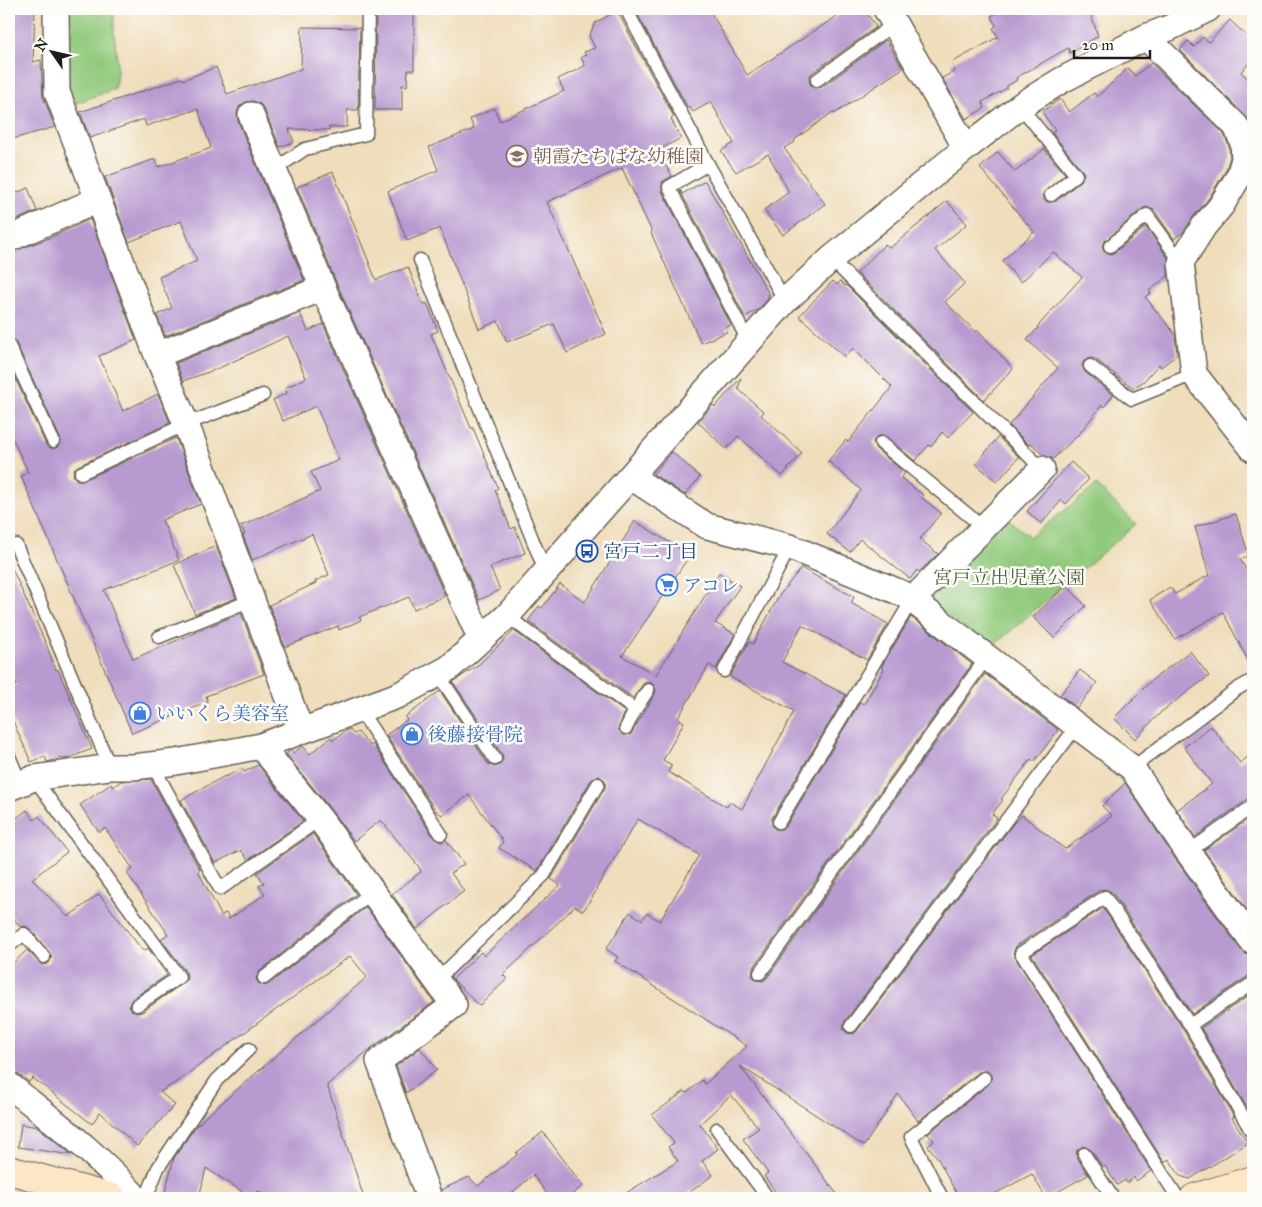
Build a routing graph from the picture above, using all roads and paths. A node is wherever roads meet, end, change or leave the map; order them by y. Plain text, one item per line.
1 (56, 9) edge
2 (368, 9) edge
3 (626, 9) edge
4 (1208, 9) edge
5 (890, 17) edge
6 (1164, 18) edge
7 (1146, 37) junction
8 (817, 80) dead end
9 (1020, 106) junction
10 (251, 115) dead end
11 (1248, 144) edge
12 (966, 148) junction
13 (708, 164) junction
14 (275, 169) junction
15 (1051, 194) dead end
16 (97, 200) junction
17 (9, 239) edge
18 (1110, 246) dead end
19 (831, 259) junction
20 (420, 260) dead end
21 (1181, 262) junction
22 (323, 288) junction
23 (785, 302) junction
24 (748, 343) junction
25 (9, 346) edge
26 (157, 356) junction
27 (1090, 366) dead end
28 (1194, 374) junction
29 (262, 395) dead end
30 (186, 424) junction
31 (53, 441) dead end
32 (881, 443) dead end
33 (1253, 449) edge
34 (1042, 469) joint
35 (80, 473) dead end
36 (631, 477) junction
37 (984, 528) junction
38 (16, 545) dead end
39 (790, 546) junction
40 (546, 573) junction
41 (252, 600) junction
42 (912, 600) junction
43 (507, 616) junction
44 (159, 637) dead end
45 (481, 640) junction
46 (986, 656) junction
47 (724, 671) dead end
48 (438, 674) junction
49 (1253, 680) edge
50 (648, 690) dead end
51 (360, 710) junction
52 (635, 710) junction
53 (1077, 726) junction
54 (626, 728) dead end
55 (301, 730) junction
56 (261, 746) junction
57 (9, 756) edge
58 (495, 759) dead end
59 (152, 764) junction
60 (110, 767) junction
61 (1132, 768) junction
62 (21, 783) edge
63 (598, 784) dead end
64 (1253, 806) edge
65 (320, 820) junction
66 (779, 822) dead end
67 (440, 834) dead end
68 (1188, 852) junction
69 (372, 892) junction
70 (1253, 942) edge
71 (9, 946) edge
72 (44, 957) dead end
73 (760, 973) dead end
74 (264, 978) dead end
75 (437, 980) junction
76 (1253, 983) edge
77 (137, 1005) dead end
78 (1190, 1025) junction
79 (852, 1026) dead end
80 (249, 1049) dead end
81 (984, 1078) dead end
82 (9, 1085) edge
83 (717, 1128) dead end
84 (1253, 1134) edge
85 (1084, 1154) dead end
86 (9, 1170) edge
87 (1253, 1180) edge
88 (73, 1193) edge
89 (112, 1198) edge
90 (136, 1198) edge
91 (146, 1198) edge
92 (429, 1198) edge
93 (768, 1198) edge
94 (942, 1198) edge
95 (1113, 1198) edge
96 (1178, 1198) edge
97 (1194, 1198) edge

1 - 16 street
2 - 14 lane
3 - 13 lane
4 - 6 street
5 - 8 lane
5 - 12 street
6 - 7 street
7 - 9 street
7 - 11 street
9 - 12 street
9 - 15 lane
10 - 14 street
11 - 21 street
12 - 19 street
13 - 23 lane
13 - 24 lane
14 - 22 street
16 - 17 street
16 - 26 street
18 - 21 lane
19 - 23 street
19 - 34 lane
20 - 40 lane
21 - 28 street
22 - 26 street
22 - 45 street
23 - 24 street
24 - 36 street
25 - 31 lane
26 - 30 street
27 - 28 lane
28 - 33 street
29 - 30 lane
30 - 35 lane
30 - 41 street
32 - 37 lane
34 - 37 street
36 - 39 street
36 - 40 street
37 - 42 street
38 - 60 lane
39 - 42 street
39 - 47 lane
40 - 43 street
41 - 44 lane
41 - 55 street
42 - 46 street
42 - 66 lane
43 - 45 street
43 - 52 lane
45 - 48 street
46 - 53 street
46 - 73 lane
48 - 51 street
48 - 58 lane
49 - 61 lane
50 - 52 lane
51 - 55 street
51 - 67 lane
52 - 54 lane
53 - 61 street
53 - 79 lane
55 - 56 street
56 - 59 street
56 - 65 street
57 - 62 lane
59 - 60 street
59 - 65 lane
60 - 62 street
61 - 68 street
62 - 77 lane
63 - 75 lane
64 - 68 lane
65 - 69 street
68 - 70 street
69 - 74 lane
69 - 75 street
71 - 72 lane
75 - 92 street
76 - 78 lane
78 - 84 lane
78 - 96 lane
80 - 91 lane
81 - 94 lane
82 - 90 street
83 - 93 lane
85 - 95 lane
86 - 88 main road
87 - 97 main road
88 - 89 main road

